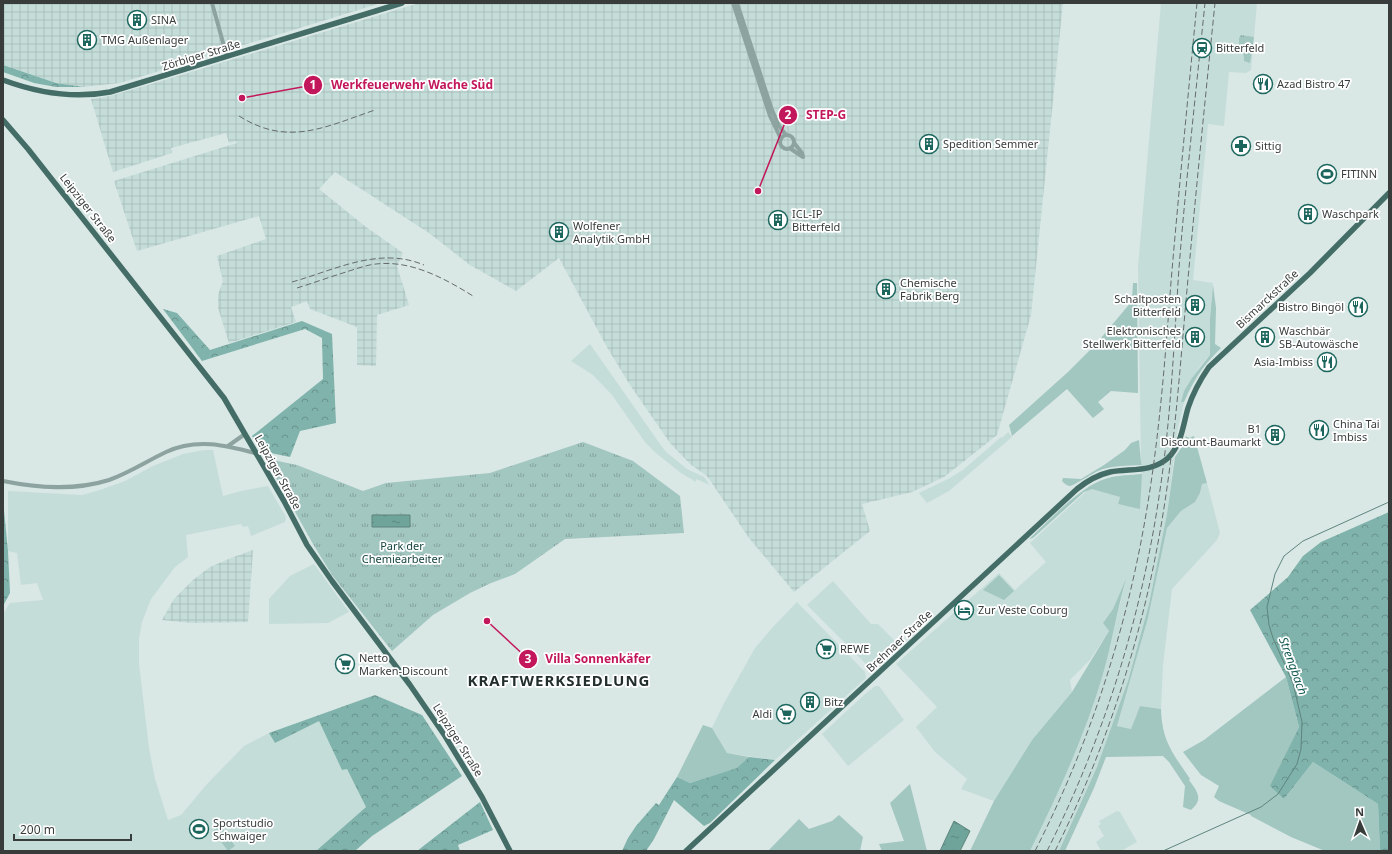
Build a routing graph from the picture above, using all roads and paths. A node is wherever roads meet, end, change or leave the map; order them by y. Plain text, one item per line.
1 (212, 3) edge
2 (402, 3) edge
3 (733, 3) edge
4 (737, 3) edge
5 (227, 57) junction
6 (3, 80) edge
7 (11, 83) junction
8 (3, 86) edge
9 (3, 120) edge
10 (786, 135) junction
11 (781, 139) junction
12 (795, 144) junction
13 (791, 149) junction
14 (1389, 193) edge
15 (245, 434) junction
16 (228, 446) junction
17 (255, 453) junction
18 (1137, 470) joint
19 (3, 481) edge
20 (510, 851) edge
21 (686, 851) edge

1 - 5 street
2 - 5 main road, Zörbiger Straße
3 - 11 street
4 - 10 street
5 - 7 main road, Zörbiger Straße
6 - 7 main road, Zörbiger Straße
7 - 8 main road
9 - 15 main road, Leipziger Straße
10 - 11 street
10 - 12 street
11 - 13 street
12 - 13 street
12 - 13 street
14 - 18 main road, Bismarckstraße
15 - 16 street
15 - 17 main road, Leipziger Straße
16 - 17 street
16 - 19 street
17 - 20 main road, Leipziger Straße
18 - 21 main road, Brehnaer Straße

